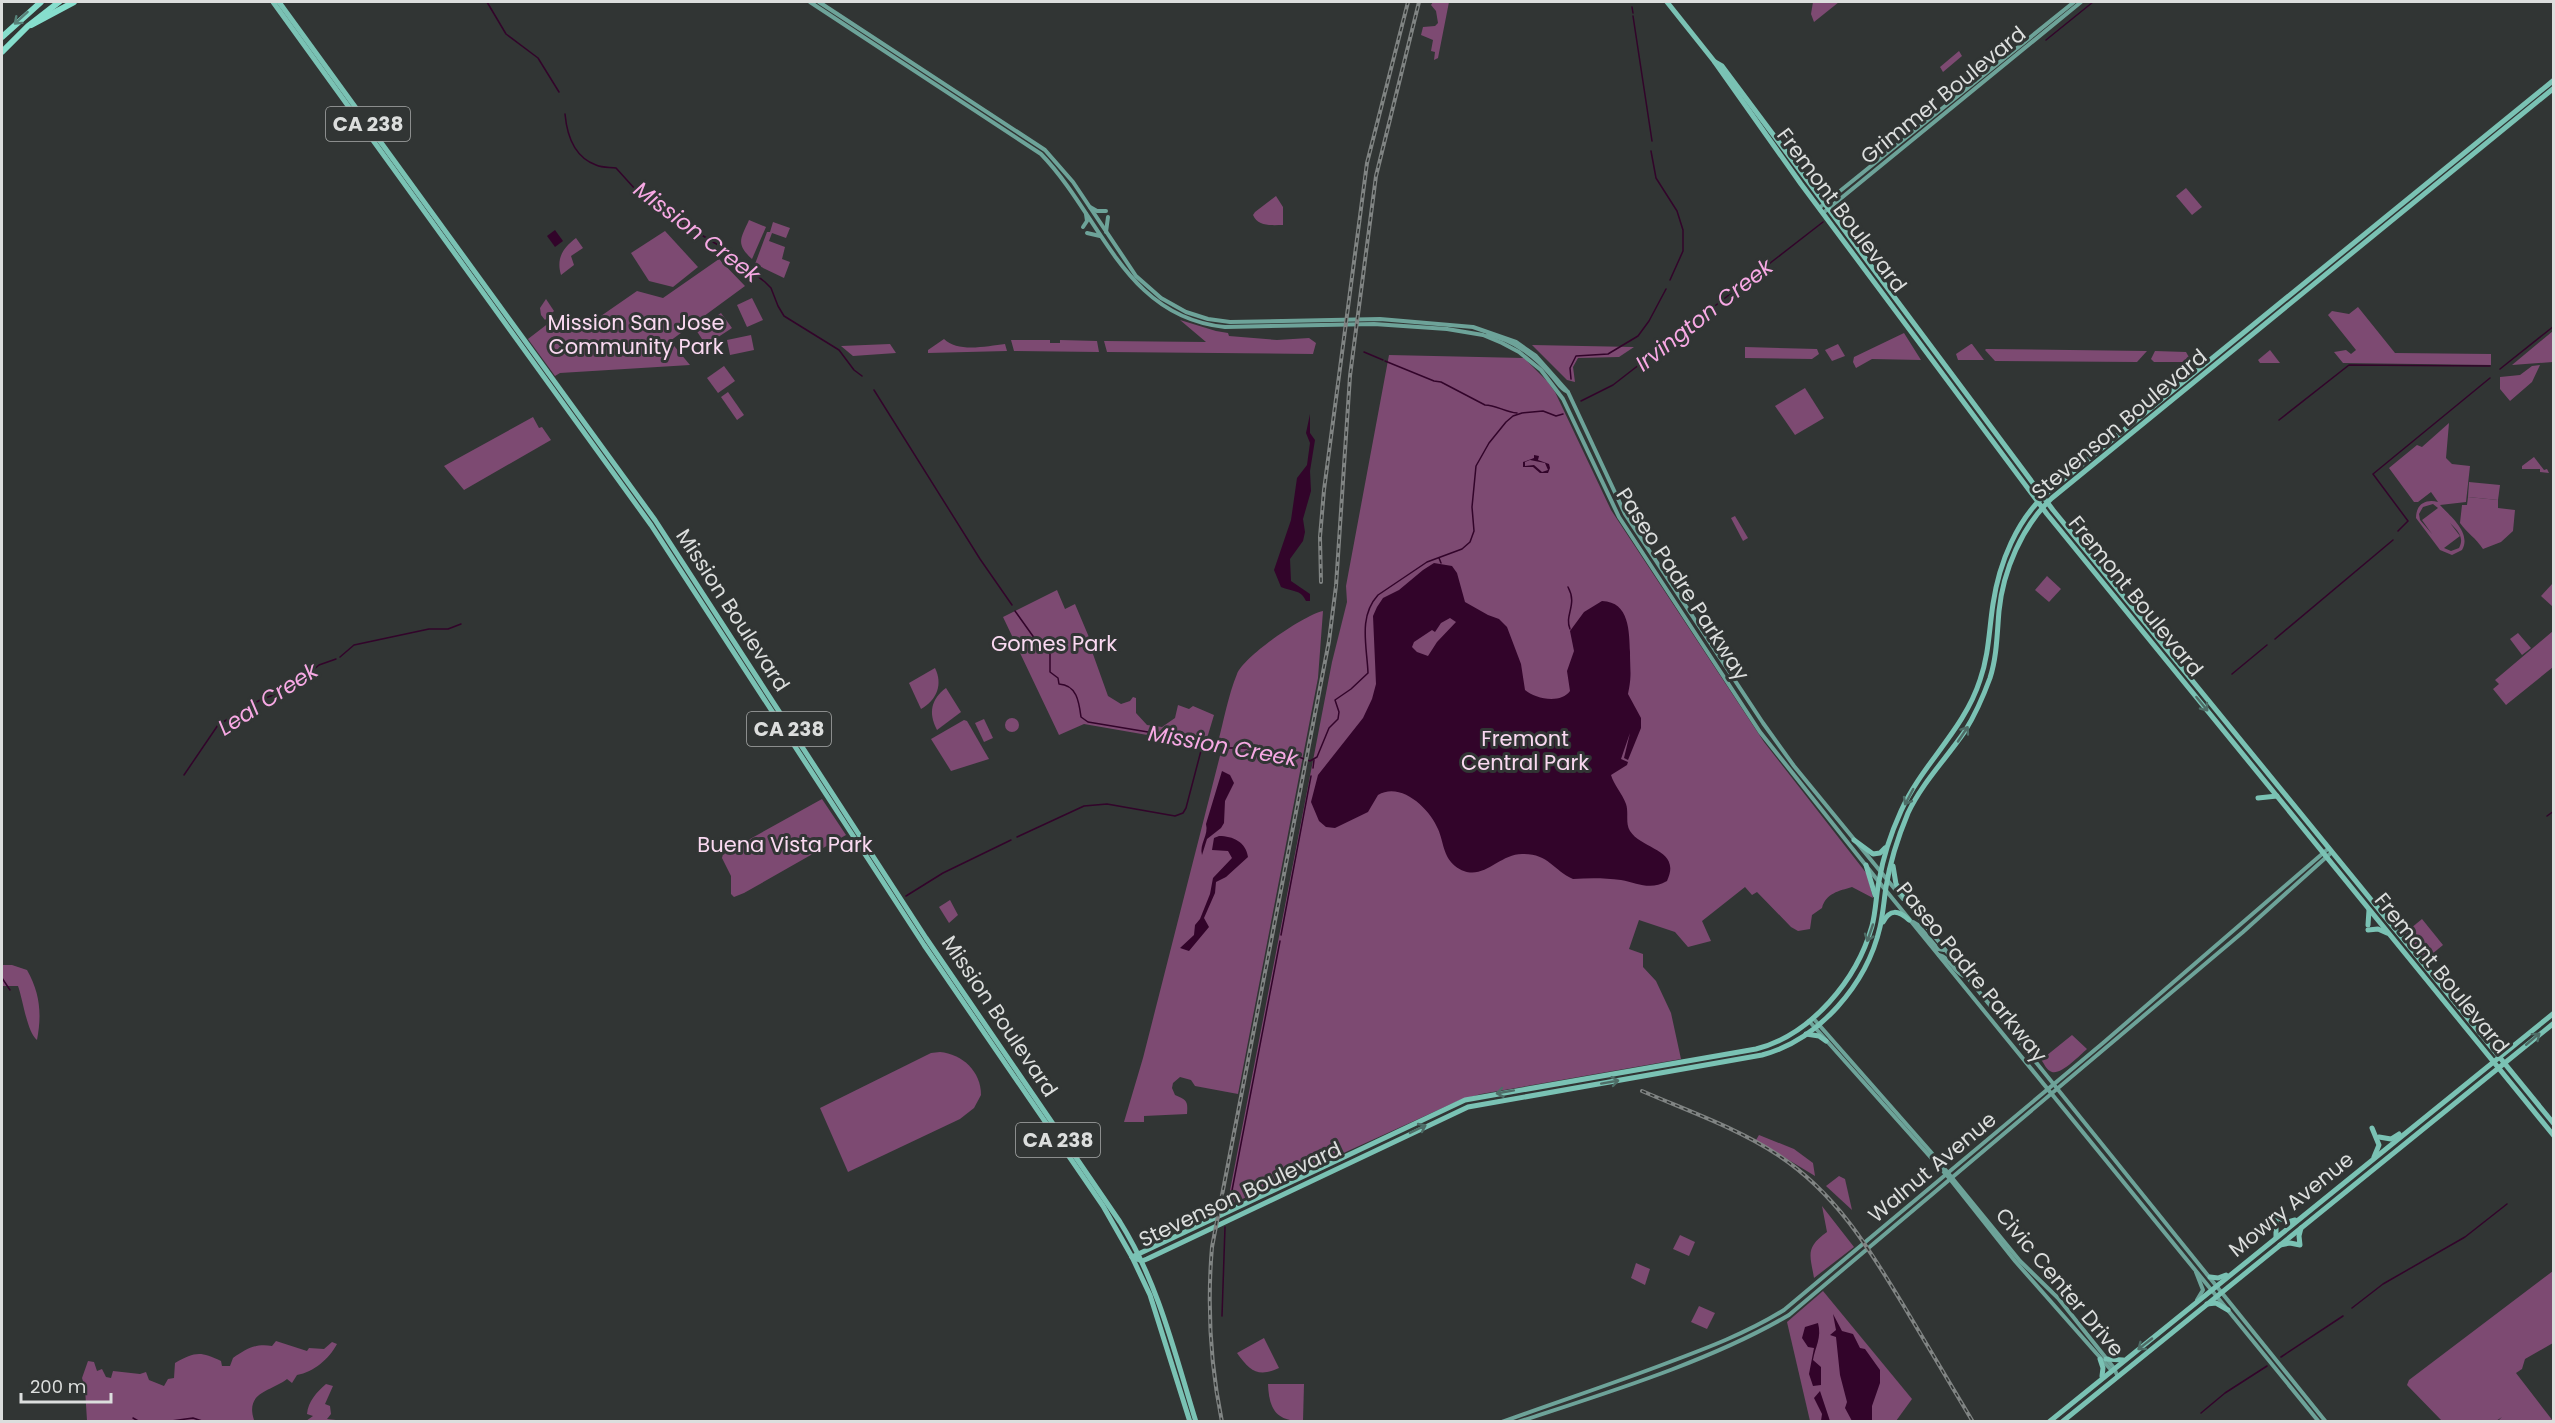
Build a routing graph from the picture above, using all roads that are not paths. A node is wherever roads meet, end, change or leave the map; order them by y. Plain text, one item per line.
1 (41, 2) edge
2 (59, 2) edge
3 (74, 2) edge
4 (273, 2) edge
5 (279, 2) edge
6 (810, 2) edge
7 (819, 2) edge
8 (1667, 2) edge
9 (2074, 2) edge
10 (2081, 2) edge
11 (28, 26) junction
12 (2, 37) edge
13 (2, 52) edge
14 (2553, 80) edge
15 (2553, 88) edge
16 (1087, 208) junction
17 (1823, 208) junction
18 (1106, 211) dead end
19 (1108, 218) dead end
20 (1083, 227) dead end
21 (1087, 233) dead end
22 (1106, 233) junction
23 (1103, 238) junction
24 (1235, 322) junction
25 (1209, 325) junction
26 (1483, 335) junction
27 (522, 348) junction
28 (542, 364) junction
29 (542, 374) junction
30 (1568, 392) junction
31 (1972, 408) junction
32 (2043, 496) junction
33 (2038, 502) junction
34 (2048, 502) junction
35 (2043, 508) junction
36 (2277, 796) junction
37 (2258, 798) dead end
38 (1854, 840) junction
39 (1888, 844) junction
40 (1896, 846) junction
41 (2327, 852) junction
42 (1866, 865) junction
43 (1880, 872) junction
44 (1887, 880) junction
45 (1879, 882) junction
46 (1885, 890) junction
47 (1876, 902) junction
48 (2369, 909) junction
49 (1914, 911) junction
50 (1909, 920) junction
51 (1880, 926) junction
52 (2389, 934) junction
53 (1944, 950) junction
54 (1938, 955) junction
55 (1966, 976) junction
56 (2553, 1013) edge
57 (1826, 1018) junction
58 (1811, 1020) junction
59 (2553, 1023) edge
60 (1816, 1026) junction
61 (1806, 1034) junction
62 (1827, 1038) junction
63 (2499, 1057) junction
64 (2493, 1062) junction
65 (2504, 1063) junction
66 (2498, 1068) junction
67 (2053, 1084) junction
68 (2047, 1089) junction
69 (2056, 1089) junction
70 (2051, 1093) junction
71 (2553, 1124) edge
72 (2372, 1128) dead end
73 (2409, 1130) junction
74 (2553, 1136) edge
75 (2379, 1137) dead end
76 (2374, 1159) junction
77 (1949, 1176) junction
78 (2341, 1185) junction
79 (2329, 1204) junction
80 (2300, 1218) junction
81 (2302, 1226) junction
82 (1211, 1228) junction
83 (1179, 1235) junction
84 (2276, 1237) junction
85 (2278, 1245) junction
86 (1139, 1253) junction
87 (1132, 1257) junction
88 (1151, 1257) junction
89 (1142, 1261) junction
90 (2236, 1270) junction
91 (2196, 1272) junction
92 (2210, 1277) junction
93 (2219, 1288) junction
94 (2214, 1293) junction
95 (2195, 1303) junction
96 (2205, 1305) junction
97 (2228, 1310) junction
98 (2103, 1359) junction
99 (2124, 1360) junction
100 (2113, 1369) junction
101 (2117, 1375) junction
102 (2099, 1380) junction
103 (1190, 1422) edge
104 (1196, 1422) edge
105 (1502, 1422) edge
106 (1518, 1422) edge
107 (2049, 1422) edge
108 (2062, 1422) edge
109 (2319, 1422) edge
110 (2326, 1422) edge

1 -> 12 highway
2 - 11 highway
3 - 11 highway
4 - 27 main road, Mission Boulevard / CA 238
5 - 28 main road, Mission Boulevard / CA 238
6 - 16 main road, Paseo Padre Parkway
7 - 16 main road, Paseo Padre Parkway
8 - 17 main road, Fremont Boulevard
9 - 17 main road, Grimmer Boulevard
10 - 17 main road, Grimmer Boulevard
11 - 13 highway
14 - 32 main road, Stevenson Boulevard
15 - 34 main road, Stevenson Boulevard
16 - 18 main road
16 - 20 main road
16 - 22 main road, Paseo Padre Parkway
16 - 23 main road, Paseo Padre Parkway
17 - 31 main road, Fremont Boulevard
19 - 22 main road
21 - 23 main road
22 - 24 main road, Paseo Padre Parkway
23 - 25 main road, Paseo Padre Parkway
24 - 25 main road
24 - 30 main road, Paseo Padre Parkway
25 - 26 main road, Paseo Padre Parkway
26 - 30 main road
26 - 42 main road, Paseo Padre Parkway
27 - 28 main road
27 - 29 main road, Mission Boulevard / CA 238
28 - 29 main road
28 - 86 main road, Mission Boulevard / CA 238
29 - 87 main road, Mission Boulevard / CA 238
30 - 38 main road, Paseo Padre Parkway
31 - 32 main road, Fremont Boulevard
31 - 33 main road, Fremont Boulevard
32 - 33 main road, Stevenson Boulevard
32 - 34 main road, Fremont Boulevard
33 - 35 main road, Fremont Boulevard
33 -> 39 main road, Stevenson Boulevard
34 - 35 main road, Stevenson Boulevard
34 - 41 main road, Fremont Boulevard
35 -> 36 main road, Fremont Boulevard
40 -> 35 main road, Stevenson Boulevard
36 - 37 main road
36 - 41 main road, Fremont Boulevard
38 - 39 main road
38 - 43 main road, Paseo Padre Parkway
39 - 43 main road, Stevenson Boulevard
40 - 44 main road, Stevenson Boulevard
40 - 49 main road
41 - 48 main road, Fremont Boulevard
41 - 63 main road, Fremont Boulevard
41 - 67 main road, Walnut Avenue
41 - 69 main road, Walnut Avenue
42 - 45 main road, Paseo Padre Parkway
42 - 47 main road
43 - 44 main road, Paseo Padre Parkway
43 - 45 main road, Stevenson Boulevard
44 - 46 main road, Stevenson Boulevard
44 - 49 main road, Paseo Padre Parkway
45 - 46 main road, Paseo Padre Parkway
45 - 47 main road, Stevenson Boulevard
46 - 50 main road, Paseo Padre Parkway
46 - 51 main road, Stevenson Boulevard
47 -> 58 main road, Stevenson Boulevard
48 - 52 main road, Fremont Boulevard
48 - 52 main road
49 - 53 main road, Paseo Padre Parkway
50 - 51 main road
50 - 53 main road
50 - 54 main road, Paseo Padre Parkway
51 - 57 main road, Stevenson Boulevard
52 - 64 main road, Fremont Boulevard
53 - 55 main road, Paseo Padre Parkway
54 - 55 main road
54 - 68 main road, Paseo Padre Parkway
55 - 67 main road, Paseo Padre Parkway
56 - 63 main road, Mowry Avenue
57 - 60 main road, Stevenson Boulevard
57 - 62 main road
58 - 60 main road, Civic Center Drive
58 -> 83 main road, Stevenson Boulevard
65 -> 59 main road, Mowry Avenue
60 - 61 main road, Stevenson Boulevard
60 - 62 main road, Civic Center Drive
61 - 62 main road
82 -> 61 main road, Stevenson Boulevard
62 - 77 main road, Civic Center Drive
63 - 64 main road, Mowry Avenue
63 - 65 main road, Fremont Boulevard
64 - 66 main road, Fremont Boulevard
64 - 73 main road, Mowry Avenue
65 - 66 main road, Mowry Avenue
65 - 71 main road, Fremont Boulevard
66 - 74 main road, Fremont Boulevard
66 - 79 main road, Mowry Avenue
67 - 68 main road, Walnut Avenue
67 - 69 main road, Paseo Padre Parkway
68 - 70 main road, Paseo Padre Parkway
68 - 77 main road, Walnut Avenue
69 - 70 main road, Walnut Avenue
69 - 92 main road, Paseo Padre Parkway
70 - 77 main road, Walnut Avenue
70 - 91 main road, Paseo Padre Parkway
72 - 76 main road
73 - 75 main road
73 - 76 main road, Mowry Avenue
76 - 78 main road, Mowry Avenue
77 - 98 main road, Civic Center Drive
77 - 105 main road, Walnut Avenue
77 - 106 main road, Walnut Avenue
78 - 79 main road
78 - 80 main road, Mowry Avenue
79 - 81 main road, Mowry Avenue
80 - 84 main road, Mowry Avenue
80 - 84 main road
81 - 85 main road, Mowry Avenue
81 - 85 main road
82 - 83 main road
82 - 88 main road, Stevenson Boulevard
83 - 86 main road, Stevenson Boulevard
83 - 88 main road
84 - 90 main road, Mowry Avenue
85 - 93 main road, Mowry Avenue
86 - 87 main road, Stevenson Boulevard
86 - 89 main road, Mission Boulevard / CA 238
87 - 89 main road, Stevenson Boulevard
87 - 103 main road, Mission Boulevard / CA 238
88 - 89 main road, Stevenson Boulevard
89 - 104 main road, Mission Boulevard / CA 238
90 - 92 main road
90 - 93 main road, Mowry Avenue
91 - 94 main road, Paseo Padre Parkway
91 - 95 main road
92 - 93 main road, Paseo Padre Parkway
93 - 94 main road, Mowry Avenue
93 - 110 main road, Paseo Padre Parkway
94 - 95 main road, Mowry Avenue
94 - 96 main road, Mowry Avenue
94 - 97 main road, Paseo Padre Parkway
95 -> 99 main road, Mowry Avenue
96 - 97 main road
96 - 101 main road, Mowry Avenue
97 - 109 main road, Paseo Padre Parkway
98 - 99 main road
98 - 100 main road, Civic Center Drive
98 - 102 main road
99 - 100 main road, Mowry Avenue
100 - 101 main road, Civic Center Drive
100 - 102 main road, Mowry Avenue
101 - 108 main road, Mowry Avenue
102 - 107 main road, Mowry Avenue

